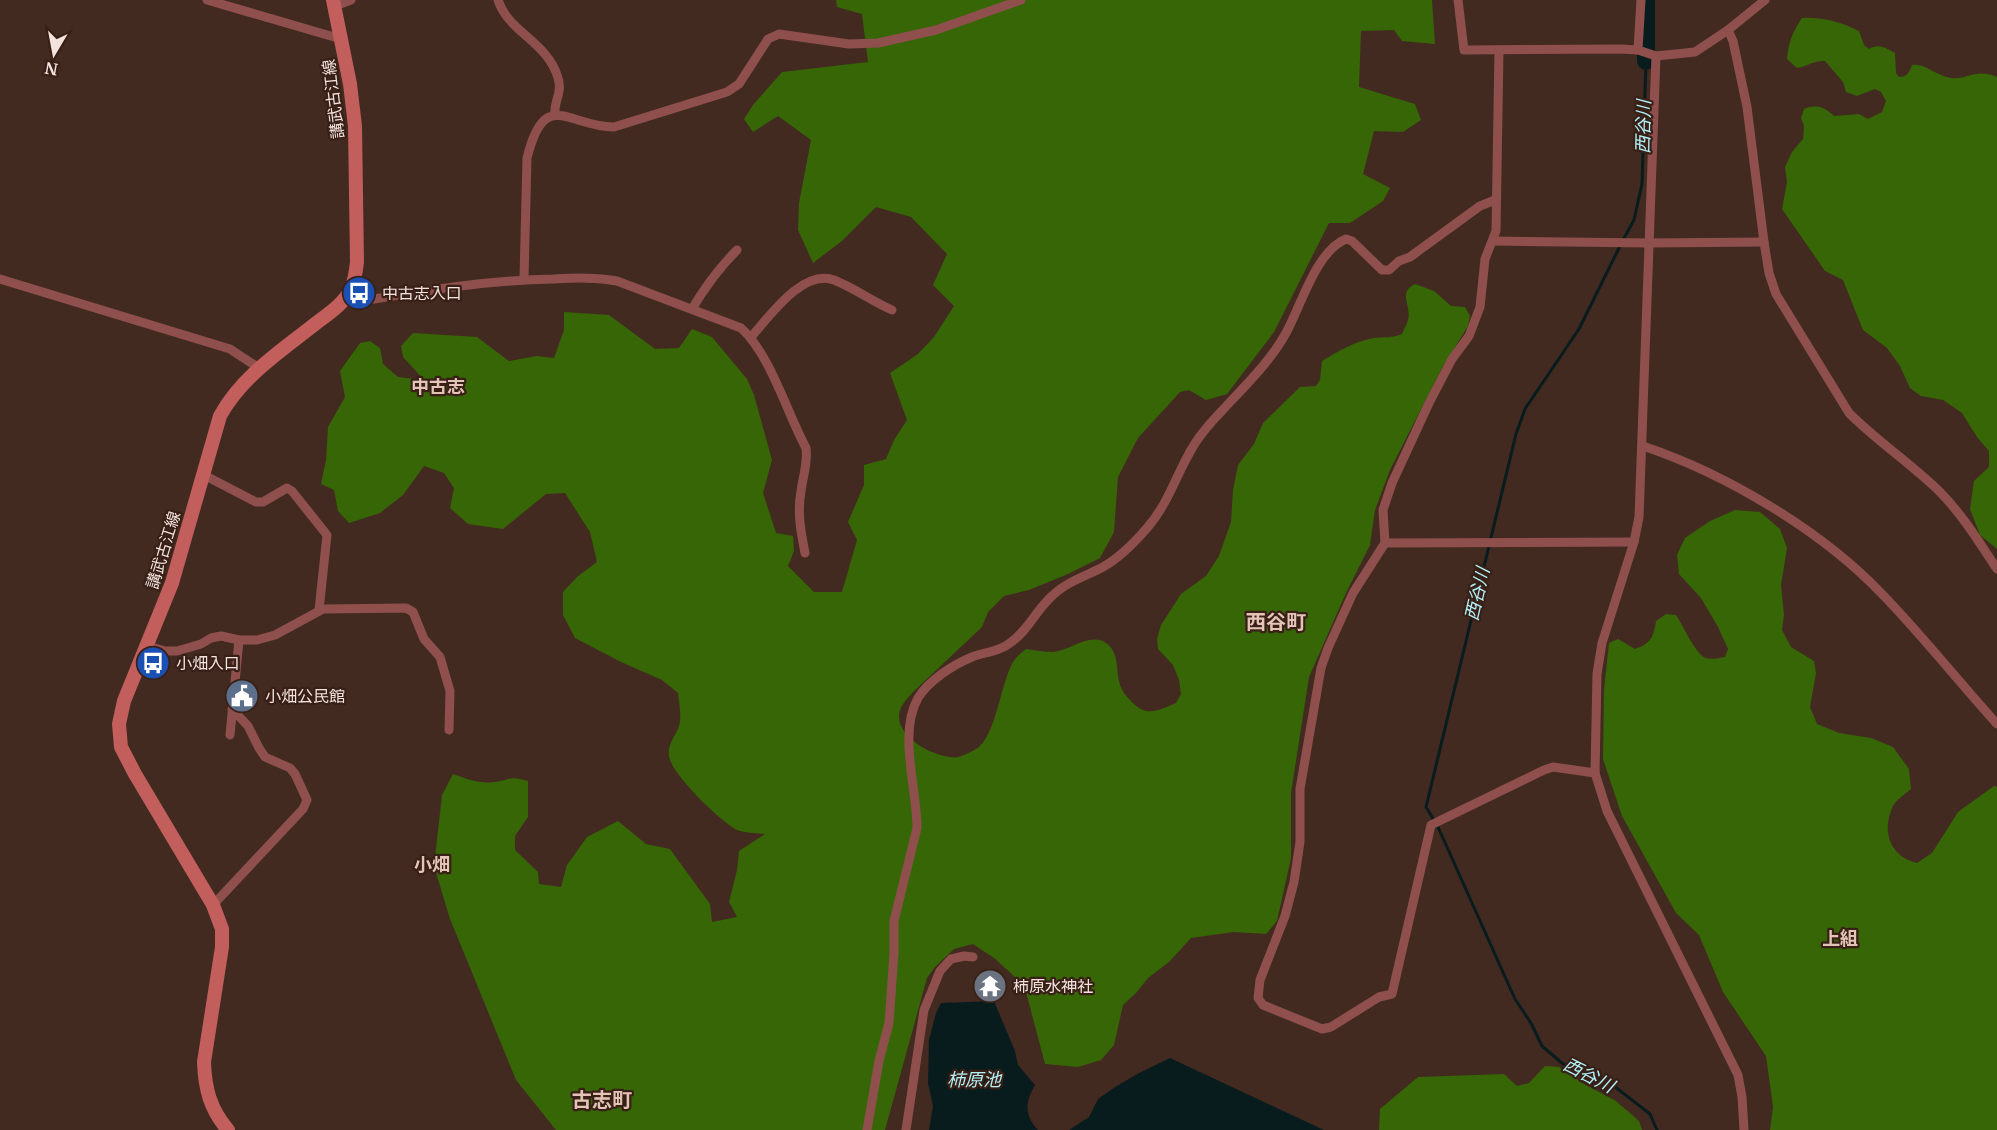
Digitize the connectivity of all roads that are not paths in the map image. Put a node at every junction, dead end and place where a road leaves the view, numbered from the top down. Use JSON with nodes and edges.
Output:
{"nodes":[{"id":1,"x":207,"y":0,"type":"edge"},
{"id":2,"x":351,"y":0,"type":"edge"},
{"id":3,"x":498,"y":0,"type":"edge"},
{"id":4,"x":1021,"y":0,"type":"edge"},
{"id":5,"x":1458,"y":0,"type":"edge"},
{"id":6,"x":1641,"y":0,"type":"edge"},
{"id":7,"x":1765,"y":0,"type":"edge"},
{"id":8,"x":334,"y":3,"type":"edge"},
{"id":9,"x":1728,"y":30,"type":"junction"},
{"id":10,"x":341,"y":39,"type":"junction"},
{"id":11,"x":1499,"y":50,"type":"junction"},
{"id":12,"x":1638,"y":50,"type":"junction"},
{"id":13,"x":1656,"y":56,"type":"junction"},
{"id":14,"x":555,"y":115,"type":"junction"},
{"id":15,"x":1495,"y":200,"type":"junction"},
{"id":16,"x":1493,"y":241,"type":"junction"},
{"id":17,"x":1764,"y":242,"type":"junction"},
{"id":18,"x":1649,"y":243,"type":"junction"},
{"id":19,"x":737,"y":250,"type":"dead end"},
{"id":20,"x":0,"y":279,"type":"edge"},
{"id":21,"x":524,"y":279,"type":"junction"},
{"id":22,"x":347,"y":295,"type":"junction"},
{"id":23,"x":692,"y":309,"type":"junction"},
{"id":24,"x":892,"y":310,"type":"dead end"},
{"id":25,"x":751,"y":338,"type":"junction"},
{"id":26,"x":259,"y":368,"type":"junction"},
{"id":27,"x":1643,"y":446,"type":"junction"},
{"id":28,"x":202,"y":474,"type":"junction"},
{"id":29,"x":1634,"y":542,"type":"junction"},
{"id":30,"x":1385,"y":543,"type":"junction"},
{"id":31,"x":805,"y":553,"type":"dead end"},
{"id":32,"x":1997,"y":569,"type":"edge"},
{"id":33,"x":319,"y":610,"type":"junction"},
{"id":34,"x":239,"y":640,"type":"junction"},
{"id":35,"x":148,"y":645,"type":"junction"},
{"id":36,"x":232,"y":709,"type":"junction"},
{"id":37,"x":1997,"y":724,"type":"edge"},
{"id":38,"x":449,"y":730,"type":"dead end"},
{"id":39,"x":230,"y":735,"type":"dead end"},
{"id":40,"x":1595,"y":773,"type":"junction"},
{"id":41,"x":213,"y":905,"type":"junction"},
{"id":42,"x":973,"y":957,"type":"dead end"},
{"id":43,"x":228,"y":1130,"type":"edge"},
{"id":44,"x":867,"y":1130,"type":"edge"},
{"id":45,"x":906,"y":1130,"type":"edge"},
{"id":46,"x":1744,"y":1130,"type":"edge"}],
"edges":[{"from":1,"to":10,"type":"street"},
{"from":2,"to":8,"type":"street"},
{"from":3,"to":14,"type":"street"},
{"from":4,"to":14,"type":"street"},
{"from":5,"to":11,"type":"street"},
{"from":6,"to":12,"type":"street"},
{"from":7,"to":9,"type":"street"},
{"from":8,"to":10,"type":"main road","name":"講武古江線"},
{"from":9,"to":13,"type":"street"},
{"from":9,"to":17,"type":"street"},
{"from":10,"to":22,"type":"main road","name":"講武古江線"},
{"from":11,"to":12,"type":"street"},
{"from":11,"to":15,"type":"street"},
{"from":12,"to":13,"type":"street"},
{"from":13,"to":18,"type":"street"},
{"from":14,"to":21,"type":"street"},
{"from":15,"to":16,"type":"street"},
{"from":15,"to":44,"type":"street"},
{"from":16,"to":18,"type":"street"},
{"from":16,"to":30,"type":"street"},
{"from":17,"to":18,"type":"street"},
{"from":17,"to":32,"type":"street"},
{"from":18,"to":27,"type":"street"},
{"from":19,"to":23,"type":"street"},
{"from":20,"to":26,"type":"street"},
{"from":21,"to":22,"type":"street"},
{"from":21,"to":23,"type":"street"},
{"from":22,"to":26,"type":"main road","name":"講武古江線"},
{"from":23,"to":25,"type":"street"},
{"from":24,"to":25,"type":"street"},
{"from":25,"to":31,"type":"street"},
{"from":26,"to":28,"type":"main road","name":"講武古江線"},
{"from":27,"to":29,"type":"street"},
{"from":27,"to":37,"type":"street"},
{"from":28,"to":33,"type":"street"},
{"from":28,"to":35,"type":"main road","name":"講武古江線"},
{"from":29,"to":30,"type":"street"},
{"from":29,"to":40,"type":"street"},
{"from":30,"to":40,"type":"street"},
{"from":33,"to":34,"type":"street"},
{"from":33,"to":38,"type":"street"},
{"from":34,"to":35,"type":"street"},
{"from":34,"to":36,"type":"street"},
{"from":35,"to":41,"type":"main road","name":"講武古江線"},
{"from":36,"to":39,"type":"street"},
{"from":36,"to":41,"type":"street"},
{"from":40,"to":46,"type":"street"},
{"from":41,"to":43,"type":"main road","name":"講武古江線"},
{"from":42,"to":45,"type":"street"}]}
